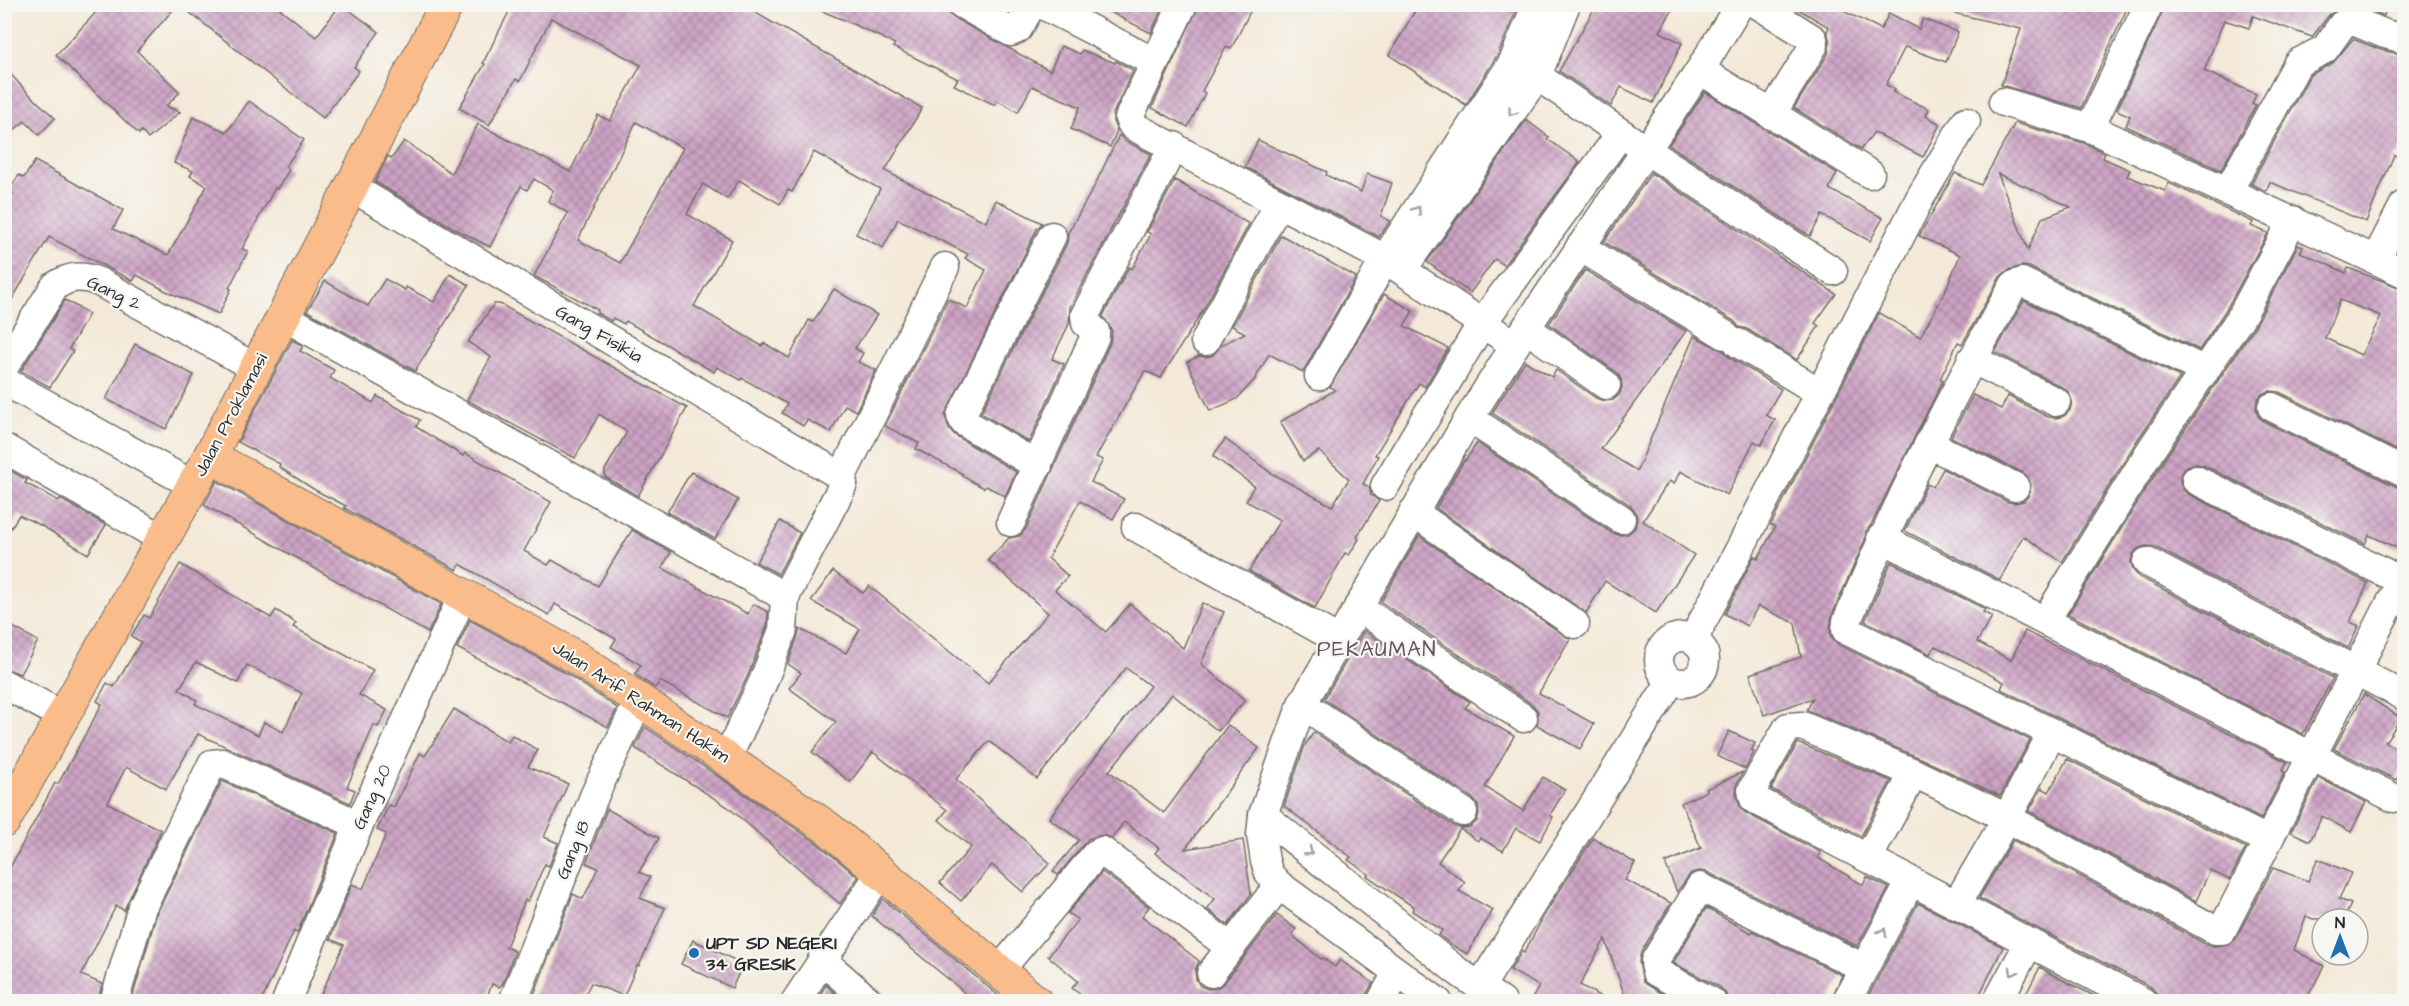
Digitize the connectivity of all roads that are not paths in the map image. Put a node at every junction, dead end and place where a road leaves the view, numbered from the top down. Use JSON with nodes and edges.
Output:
{"nodes":[{"id":1,"x":447,"y":4,"type":"edge"},
{"id":2,"x":962,"y":4,"type":"edge"},
{"id":3,"x":1032,"y":4,"type":"edge"},
{"id":4,"x":1041,"y":4,"type":"edge"},
{"id":5,"x":1182,"y":4,"type":"edge"},
{"id":6,"x":1537,"y":4,"type":"edge"},
{"id":7,"x":1566,"y":4,"type":"edge"},
{"id":8,"x":1740,"y":4,"type":"edge"},
{"id":9,"x":1757,"y":4,"type":"edge"},
{"id":10,"x":2149,"y":4,"type":"edge"},
{"id":11,"x":2358,"y":15,"type":"edge"},
{"id":12,"x":2404,"y":39,"type":"edge"},
{"id":13,"x":1154,"y":62,"type":"junction"},
{"id":14,"x":1525,"y":69,"type":"junction"},
{"id":15,"x":1700,"y":70,"type":"junction"},
{"id":16,"x":2003,"y":102,"type":"dead end"},
{"id":17,"x":1771,"y":115,"type":"junction"},
{"id":18,"x":1966,"y":122,"type":"dead end"},
{"id":19,"x":2090,"y":128,"type":"junction"},
{"id":20,"x":1621,"y":133,"type":"junction"},
{"id":21,"x":1174,"y":146,"type":"junction"},
{"id":22,"x":1646,"y":150,"type":"junction"},
{"id":23,"x":1870,"y":174,"type":"dead end"},
{"id":24,"x":351,"y":187,"type":"junction"},
{"id":25,"x":2228,"y":191,"type":"junction"},
{"id":26,"x":1279,"y":203,"type":"junction"},
{"id":27,"x":2404,"y":205,"type":"edge"},
{"id":28,"x":2293,"y":220,"type":"junction"},
{"id":29,"x":1052,"y":236,"type":"dead end"},
{"id":30,"x":1580,"y":247,"type":"junction"},
{"id":31,"x":2376,"y":259,"type":"junction"},
{"id":32,"x":1394,"y":265,"type":"junction"},
{"id":33,"x":945,"y":267,"type":"dead end"},
{"id":34,"x":1833,"y":271,"type":"dead end"},
{"id":35,"x":2404,"y":273,"type":"edge"},
{"id":36,"x":284,"y":316,"type":"junction"},
{"id":37,"x":1482,"y":323,"type":"junction"},
{"id":38,"x":1520,"y":336,"type":"junction"},
{"id":39,"x":1205,"y":341,"type":"dead end"},
{"id":40,"x":1972,"y":359,"type":"junction"},
{"id":41,"x":4,"y":367,"type":"edge"},
{"id":42,"x":256,"y":368,"type":"junction"},
{"id":43,"x":2205,"y":371,"type":"junction"},
{"id":44,"x":1319,"y":376,"type":"dead end"},
{"id":45,"x":4,"y":381,"type":"edge"},
{"id":46,"x":1606,"y":385,"type":"dead end"},
{"id":47,"x":1819,"y":392,"type":"junction"},
{"id":48,"x":2056,"y":402,"type":"dead end"},
{"id":49,"x":2272,"y":407,"type":"dead end"},
{"id":50,"x":1469,"y":418,"type":"junction"},
{"id":51,"x":1929,"y":444,"type":"junction"},
{"id":52,"x":4,"y":448,"type":"edge"},
{"id":53,"x":210,"y":456,"type":"junction"},
{"id":54,"x":1038,"y":466,"type":"junction"},
{"id":55,"x":2404,"y":472,"type":"edge"},
{"id":56,"x":2196,"y":480,"type":"dead end"},
{"id":57,"x":842,"y":481,"type":"junction"},
{"id":58,"x":193,"y":485,"type":"junction"},
{"id":59,"x":1385,"y":486,"type":"dead end"},
{"id":60,"x":2015,"y":487,"type":"dead end"},
{"id":61,"x":1413,"y":512,"type":"junction"},
{"id":62,"x":1621,"y":519,"type":"dead end"},
{"id":63,"x":1011,"y":522,"type":"dead end"},
{"id":64,"x":1136,"y":527,"type":"dead end"},
{"id":65,"x":1881,"y":538,"type":"junction"},
{"id":66,"x":163,"y":539,"type":"junction"},
{"id":67,"x":2147,"y":562,"type":"dead end"},
{"id":68,"x":2404,"y":580,"type":"edge"},
{"id":69,"x":463,"y":595,"type":"junction"},
{"id":70,"x":785,"y":597,"type":"junction"},
{"id":71,"x":1358,"y":607,"type":"junction"},
{"id":72,"x":2046,"y":621,"type":"junction"},
{"id":73,"x":1575,"y":624,"type":"dead end"},
{"id":74,"x":1339,"y":640,"type":"junction"},
{"id":75,"x":2356,"y":669,"type":"junction"},
{"id":76,"x":4,"y":684,"type":"edge"},
{"id":77,"x":2404,"y":696,"type":"edge"},
{"id":78,"x":639,"y":700,"type":"junction"},
{"id":79,"x":1302,"y":704,"type":"junction"},
{"id":80,"x":63,"y":716,"type":"junction"},
{"id":81,"x":1523,"y":718,"type":"dead end"},
{"id":82,"x":2052,"y":733,"type":"junction"},
{"id":83,"x":2310,"y":757,"type":"junction"},
{"id":84,"x":727,"y":758,"type":"junction"},
{"id":85,"x":1914,"y":773,"type":"junction"},
{"id":86,"x":2394,"y":798,"type":"dead end"},
{"id":87,"x":1463,"y":812,"type":"dead end"},
{"id":88,"x":1263,"y":815,"type":"junction"},
{"id":89,"x":2007,"y":818,"type":"junction"},
{"id":90,"x":4,"y":821,"type":"edge"},
{"id":91,"x":359,"y":825,"type":"junction"},
{"id":92,"x":2267,"y":840,"type":"junction"},
{"id":93,"x":1868,"y":858,"type":"junction"},
{"id":94,"x":881,"y":872,"type":"junction"},
{"id":95,"x":1911,"y":881,"type":"junction"},
{"id":96,"x":1279,"y":885,"type":"junction"},
{"id":97,"x":1956,"y":904,"type":"junction"},
{"id":98,"x":2029,"y":943,"type":"junction"},
{"id":99,"x":1230,"y":947,"type":"junction"},
{"id":100,"x":822,"y":960,"type":"junction"},
{"id":101,"x":1864,"y":968,"type":"junction"},
{"id":102,"x":999,"y":971,"type":"junction"},
{"id":103,"x":1211,"y":973,"type":"dead end"},
{"id":104,"x":1397,"y":973,"type":"junction"},
{"id":105,"x":1480,"y":987,"type":"edge"},
{"id":106,"x":114,"y":1002,"type":"edge"},
{"id":107,"x":286,"y":1002,"type":"edge"},
{"id":108,"x":513,"y":1002,"type":"edge"},
{"id":109,"x":795,"y":1002,"type":"edge"},
{"id":110,"x":870,"y":1002,"type":"edge"},
{"id":111,"x":1036,"y":1002,"type":"edge"},
{"id":112,"x":1381,"y":1002,"type":"edge"},
{"id":113,"x":1438,"y":1002,"type":"edge"},
{"id":114,"x":1712,"y":1002,"type":"edge"},
{"id":115,"x":1846,"y":1002,"type":"edge"},
{"id":116,"x":1996,"y":1002,"type":"edge"},
{"id":117,"x":2144,"y":1002,"type":"edge"}],
"edges":[{"from":1,"to":24,"type":"main road","name":"Jalan Proklamasi"},
{"from":2,"to":3,"type":"street"},
{"from":4,"to":13,"type":"street"},
{"from":5,"to":13,"type":"street"},
{"from":6,"to":14,"type":"street"},
{"from":7,"to":14,"type":"street"},
{"from":8,"to":15,"type":"street"},
{"from":9,"to":17,"type":"street"},
{"from":10,"to":19,"type":"street"},
{"from":11,"to":12,"type":"street"},
{"from":11,"to":25,"type":"street"},
{"from":13,"to":21,"type":"street"},
{"from":14,"to":20,"type":"street"},
{"from":14,"to":32,"type":"street"},
{"from":15,"to":17,"type":"street"},
{"from":15,"to":22,"type":"street"},
{"from":16,"to":19,"type":"street"},
{"from":17,"to":23,"type":"street"},
{"from":18,"to":47,"type":"street"},
{"from":19,"to":25,"type":"street"},
{"from":20,"to":22,"type":"street"},
{"from":20,"to":37,"type":"street"},
{"from":21,"to":26,"type":"street"},
{"from":21,"to":54,"type":"street"},
{"from":22,"to":30,"type":"street"},
{"from":22,"to":34,"type":"street"},
{"from":24,"to":36,"type":"main road","name":"Jalan Proklamasi"},
{"from":24,"to":57,"type":"street","name":"Gang Fisikia"},
{"from":25,"to":28,"type":"street"},
{"from":26,"to":32,"type":"street"},
{"from":26,"to":39,"type":"street"},
{"from":27,"to":31,"type":"street"},
{"from":28,"to":31,"type":"street"},
{"from":28,"to":43,"type":"street"},
{"from":29,"to":54,"type":"street"},
{"from":30,"to":38,"type":"street"},
{"from":30,"to":47,"type":"street"},
{"from":31,"to":35,"type":"street"},
{"from":32,"to":37,"type":"street"},
{"from":32,"to":44,"type":"street"},
{"from":33,"to":57,"type":"street"},
{"from":36,"to":42,"type":"main road","name":"Jalan Proklamasi"},
{"from":36,"to":70,"type":"street"},
{"from":37,"to":38,"type":"street"},
{"from":37,"to":59,"type":"street"},
{"from":38,"to":46,"type":"street"},
{"from":38,"to":50,"type":"street"},
{"from":40,"to":43,"type":"street"},
{"from":40,"to":48,"type":"street"},
{"from":40,"to":51,"type":"street"},
{"from":41,"to":42,"type":"street","name":"Gang 2"},
{"from":42,"to":53,"type":"main road","name":"Jalan Proklamasi"},
{"from":43,"to":72,"type":"street"},
{"from":45,"to":58,"type":"street"},
{"from":47,"to":105,"type":"street"},
{"from":49,"to":55,"type":"street"},
{"from":50,"to":61,"type":"street"},
{"from":50,"to":62,"type":"street"},
{"from":51,"to":60,"type":"street"},
{"from":51,"to":65,"type":"street"},
{"from":52,"to":66,"type":"street"},
{"from":53,"to":58,"type":"main road","name":"Jalan Proklamasi"},
{"from":53,"to":69,"type":"main road","name":"Jalan Arif Rahman Hakim"},
{"from":54,"to":63,"type":"street"},
{"from":56,"to":68,"type":"street"},
{"from":57,"to":70,"type":"street"},
{"from":58,"to":66,"type":"main road","name":"Jalan Proklamasi"},
{"from":61,"to":71,"type":"street"},
{"from":61,"to":73,"type":"street"},
{"from":64,"to":74,"type":"street"},
{"from":65,"to":72,"type":"street"},
{"from":65,"to":82,"type":"street"},
{"from":66,"to":80,"type":"main road","name":"Jalan Proklamasi"},
{"from":67,"to":75,"type":"street"},
{"from":68,"to":75,"type":"street"},
{"from":69,"to":78,"type":"main road","name":"Jalan Arif Rahman Hakim"},
{"from":69,"to":91,"type":"street","name":"Gang 20"},
{"from":70,"to":84,"type":"street"},
{"from":71,"to":74,"type":"street"},
{"from":71,"to":81,"type":"street"},
{"from":72,"to":83,"type":"street"},
{"from":74,"to":79,"type":"street"},
{"from":75,"to":77,"type":"street"},
{"from":75,"to":83,"type":"street"},
{"from":76,"to":80,"type":"street"},
{"from":78,"to":84,"type":"main road","name":"Jalan Arif Rahman Hakim"},
{"from":78,"to":108,"type":"street","name":"Gang 18"},
{"from":79,"to":87,"type":"street"},
{"from":79,"to":88,"type":"street"},
{"from":80,"to":90,"type":"main road","name":"Jalan Proklamasi"},
{"from":82,"to":89,"type":"street"},
{"from":82,"to":92,"type":"street"},
{"from":83,"to":86,"type":"street"},
{"from":83,"to":92,"type":"street"},
{"from":84,"to":94,"type":"main road","name":"Jalan Arif Rahman Hakim"},
{"from":85,"to":89,"type":"street"},
{"from":85,"to":93,"type":"street"},
{"from":85,"to":93,"type":"street"},
{"from":88,"to":96,"type":"street"},
{"from":88,"to":105,"type":"street","one_way":true},
{"from":89,"to":92,"type":"street"},
{"from":89,"to":97,"type":"street"},
{"from":91,"to":106,"type":"street"},
{"from":91,"to":107,"type":"street","name":"Gang 20"},
{"from":93,"to":95,"type":"street"},
{"from":94,"to":100,"type":"street"},
{"from":94,"to":102,"type":"main road","name":"Jalan Arif Rahman Hakim"},
{"from":95,"to":97,"type":"street"},
{"from":101,"to":95,"type":"street","one_way":true},
{"from":96,"to":99,"type":"street"},
{"from":96,"to":104,"type":"street"},
{"from":97,"to":98,"type":"street"},
{"from":98,"to":116,"type":"street","one_way":true},
{"from":98,"to":117,"type":"street"},
{"from":99,"to":102,"type":"street"},
{"from":99,"to":103,"type":"street"},
{"from":100,"to":109,"type":"street"},
{"from":100,"to":110,"type":"street"},
{"from":101,"to":114,"type":"street"},
{"from":101,"to":115,"type":"street"},
{"from":102,"to":111,"type":"main road","name":"Jalan Arif Rahman Hakim"},
{"from":104,"to":112,"type":"street"},
{"from":104,"to":113,"type":"street"},
{"from":105,"to":113,"type":"street"}]}
